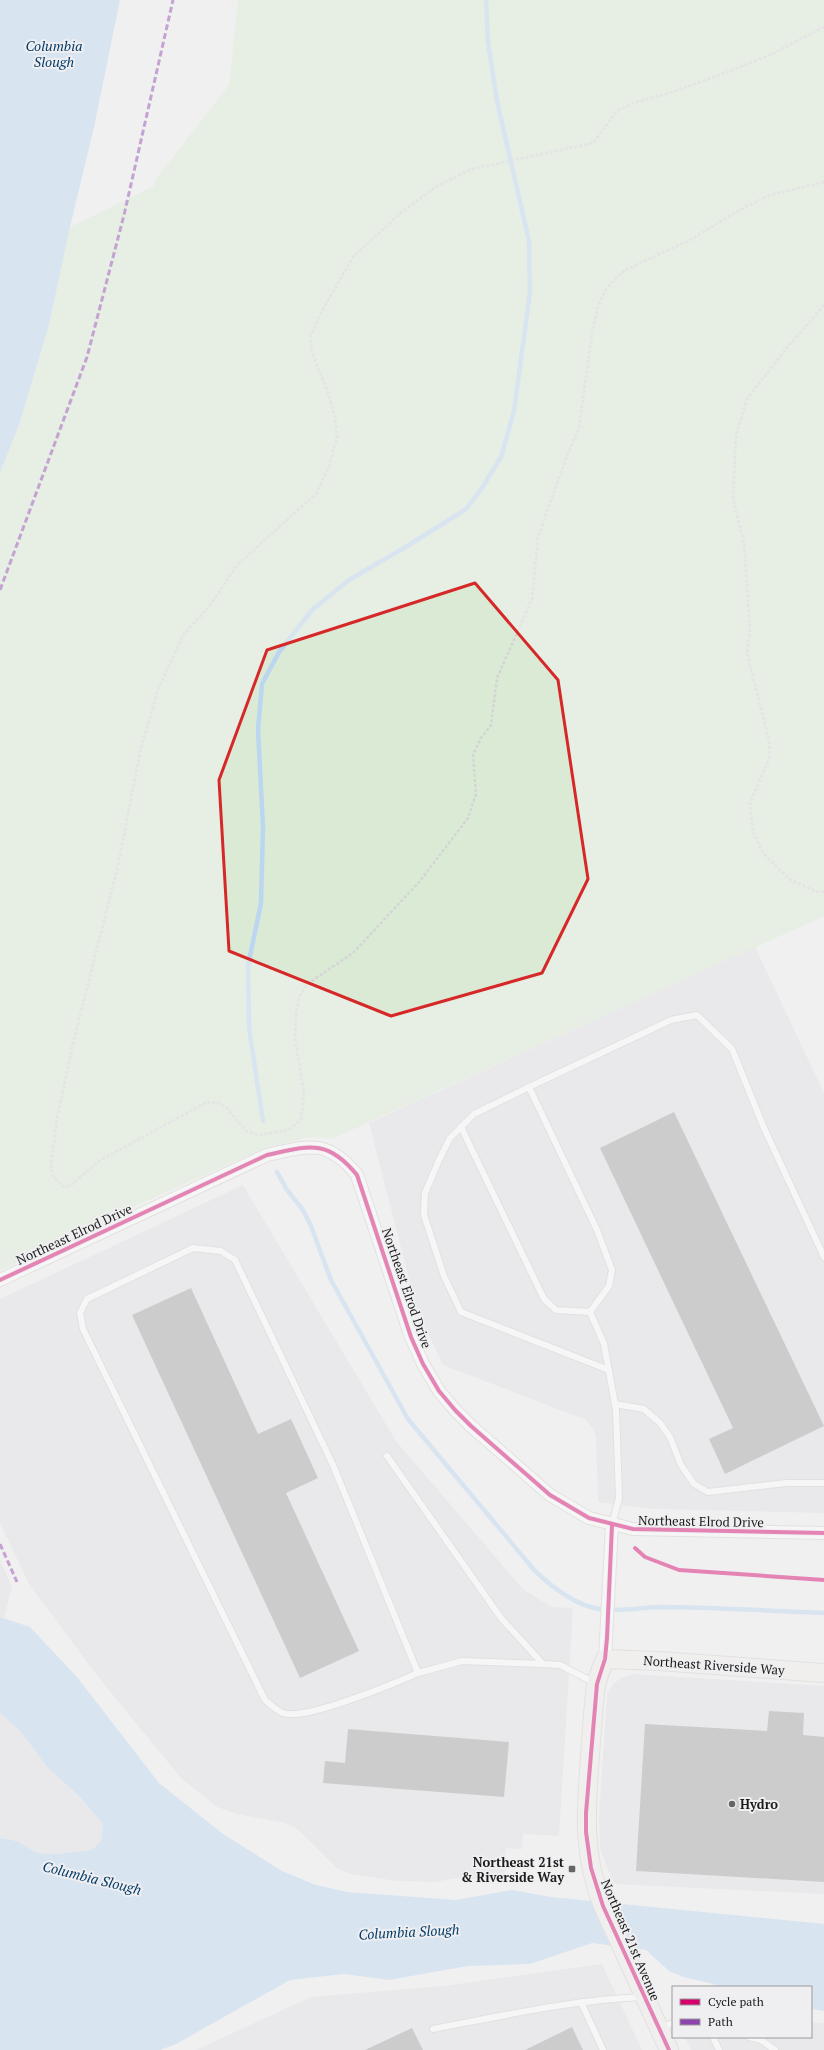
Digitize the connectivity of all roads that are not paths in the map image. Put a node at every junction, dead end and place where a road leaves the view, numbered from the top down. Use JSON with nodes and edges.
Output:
{"nodes":[{"id":1,"x":529,"y":1087,"type":"junction"},
{"id":2,"x":461,"y":1127,"type":"junction"},
{"id":3,"x":824,"y":1258,"type":"edge"},
{"id":4,"x":0,"y":1280,"type":"edge"},
{"id":5,"x":590,"y":1312,"type":"junction"},
{"id":6,"x":609,"y":1370,"type":"junction"},
{"id":7,"x":615,"y":1404,"type":"junction"},
{"id":8,"x":387,"y":1456,"type":"dead end"},
{"id":9,"x":824,"y":1483,"type":"edge"},
{"id":10,"x":612,"y":1525,"type":"junction"},
{"id":11,"x":824,"y":1533,"type":"edge"},
{"id":12,"x":605,"y":1659,"type":"junction"},
{"id":13,"x":543,"y":1664,"type":"junction"},
{"id":14,"x":418,"y":1673,"type":"junction"},
{"id":15,"x":824,"y":1673,"type":"edge"},
{"id":16,"x":596,"y":1684,"type":"junction"},
{"id":17,"x":644,"y":1994,"type":"junction"},
{"id":18,"x":581,"y":2002,"type":"junction"},
{"id":19,"x":666,"y":2026,"type":"edge"},
{"id":20,"x":432,"y":2029,"type":"dead end"},
{"id":21,"x":714,"y":2038,"type":"edge"},
{"id":22,"x":753,"y":2038,"type":"edge"},
{"id":23,"x":603,"y":2050,"type":"edge"},
{"id":24,"x":669,"y":2050,"type":"edge"},
{"id":25,"x":719,"y":2050,"type":"edge"},
{"id":26,"x":775,"y":2050,"type":"edge"}],
"edges":[{"from":1,"to":2,"type":"lane"},
{"from":1,"to":3,"type":"lane"},
{"from":1,"to":5,"type":"lane"},
{"from":2,"to":5,"type":"lane"},
{"from":2,"to":6,"type":"lane"},
{"from":4,"to":10,"type":"street","name":"Northeast Elrod Drive"},
{"from":5,"to":6,"type":"lane"},
{"from":6,"to":7,"type":"lane"},
{"from":7,"to":9,"type":"lane"},
{"from":7,"to":10,"type":"lane"},
{"from":8,"to":13,"type":"lane"},
{"from":10,"to":11,"type":"street","name":"Northeast Elrod Drive"},
{"from":10,"to":12,"type":"street","name":"Northeast 21st Avenue"},
{"from":12,"to":15,"type":"street","name":"Northeast Riverside Way"},
{"from":12,"to":16,"type":"street","name":"Northeast 21st Avenue"},
{"from":13,"to":14,"type":"lane"},
{"from":13,"to":16,"type":"lane"},
{"from":14,"to":14,"type":"lane"},
{"from":16,"to":17,"type":"street","name":"Northeast 21st Avenue"},
{"from":17,"to":18,"type":"lane"},
{"from":17,"to":19,"type":"street","name":"Northeast 21st Avenue"},
{"from":18,"to":20,"type":"lane"},
{"from":18,"to":23,"type":"lane"},
{"from":19,"to":24,"type":"street","name":"Northeast 21st Avenue"},
{"from":21,"to":25,"type":"lane"},
{"from":22,"to":26,"type":"lane"}]}
